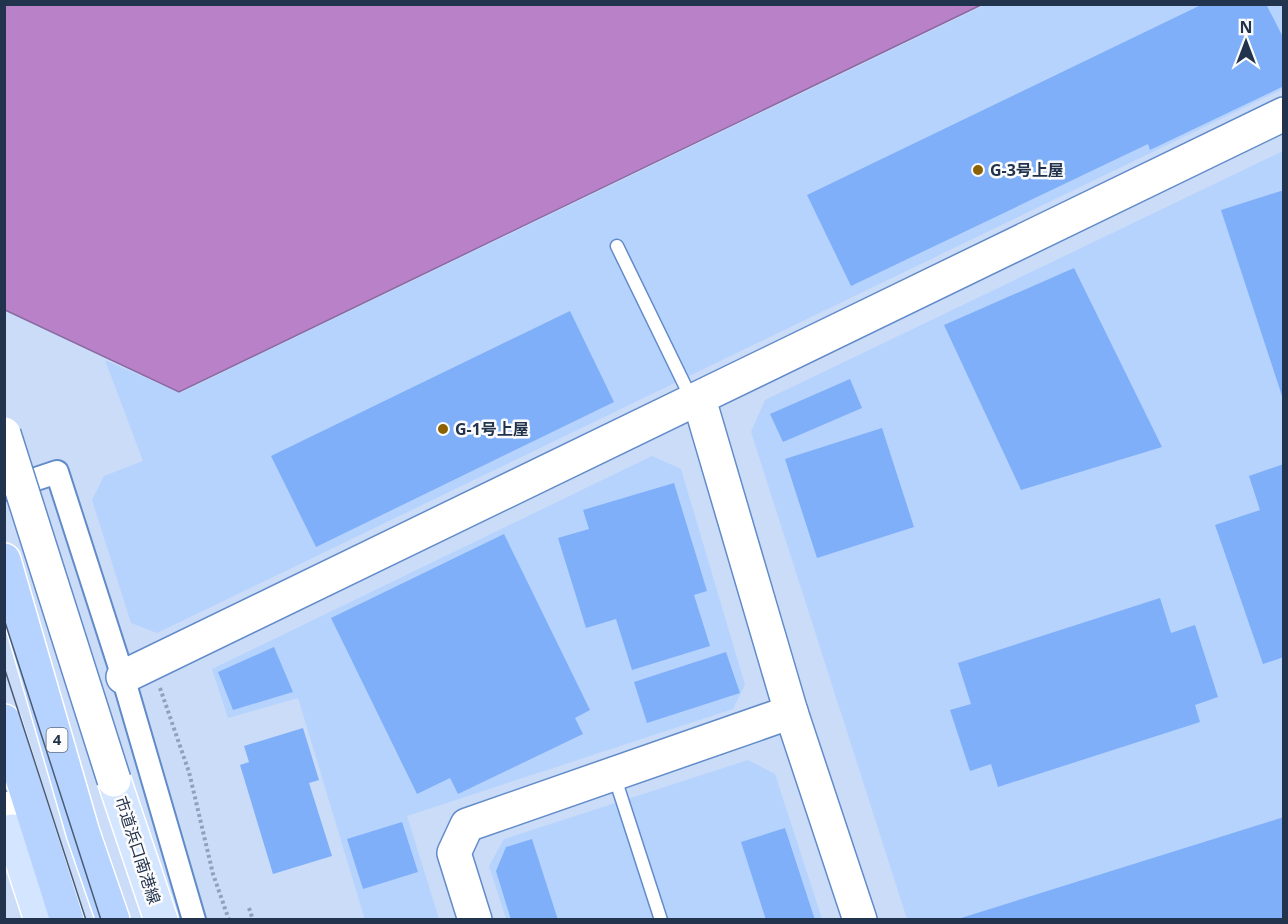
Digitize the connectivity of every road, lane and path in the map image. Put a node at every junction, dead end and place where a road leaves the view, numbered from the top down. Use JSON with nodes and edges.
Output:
{"nodes":[{"id":1,"x":1284,"y":114,"type":"edge"},
{"id":2,"x":617,"y":246,"type":"dead end"},
{"id":3,"x":696,"y":400,"type":"junction"},
{"id":4,"x":4,"y":434,"type":"edge"},
{"id":5,"x":4,"y":489,"type":"edge"},
{"id":6,"x":4,"y":560,"type":"edge"},
{"id":7,"x":123,"y":676,"type":"junction"},
{"id":8,"x":160,"y":688,"type":"dead end"},
{"id":9,"x":791,"y":712,"type":"junction"},
{"id":10,"x":4,"y":721,"type":"edge"},
{"id":11,"x":613,"y":774,"type":"junction"},
{"id":12,"x":114,"y":780,"type":"joint"},
{"id":13,"x":8,"y":820,"type":"edge"},
{"id":14,"x":84,"y":833,"type":"junction"},
{"id":15,"x":249,"y":908,"type":"dead end"},
{"id":16,"x":41,"y":920,"type":"edge"},
{"id":17,"x":67,"y":920,"type":"edge"},
{"id":18,"x":112,"y":920,"type":"edge"},
{"id":19,"x":135,"y":920,"type":"edge"},
{"id":20,"x":161,"y":920,"type":"edge"},
{"id":21,"x":194,"y":920,"type":"edge"},
{"id":22,"x":229,"y":920,"type":"edge"},
{"id":23,"x":253,"y":920,"type":"edge"},
{"id":24,"x":475,"y":920,"type":"edge"},
{"id":25,"x":661,"y":920,"type":"edge"},
{"id":26,"x":860,"y":920,"type":"edge"}],
"edges":[{"from":1,"to":3,"type":"street"},
{"from":2,"to":3,"type":"lane"},
{"from":3,"to":7,"type":"street"},
{"from":3,"to":9,"type":"street"},
{"from":4,"to":12,"type":"street","bridge":true},
{"from":5,"to":7,"type":"street"},
{"from":6,"to":14,"type":"highway","number":"4"},
{"from":7,"to":21,"type":"street"},
{"from":8,"to":22,"type":"path"},
{"from":9,"to":11,"type":"street"},
{"from":9,"to":26,"type":"street"},
{"from":10,"to":17,"type":"highway"},
{"from":11,"to":24,"type":"street"},
{"from":11,"to":25,"type":"lane"},
{"from":12,"to":20,"type":"main road","name":"市道浜口南港線"},
{"from":13,"to":16,"type":"main road"},
{"from":14,"to":18,"type":"highway","number":"4"},
{"from":14,"to":19,"type":"highway"},
{"from":15,"to":23,"type":"path"}]}
